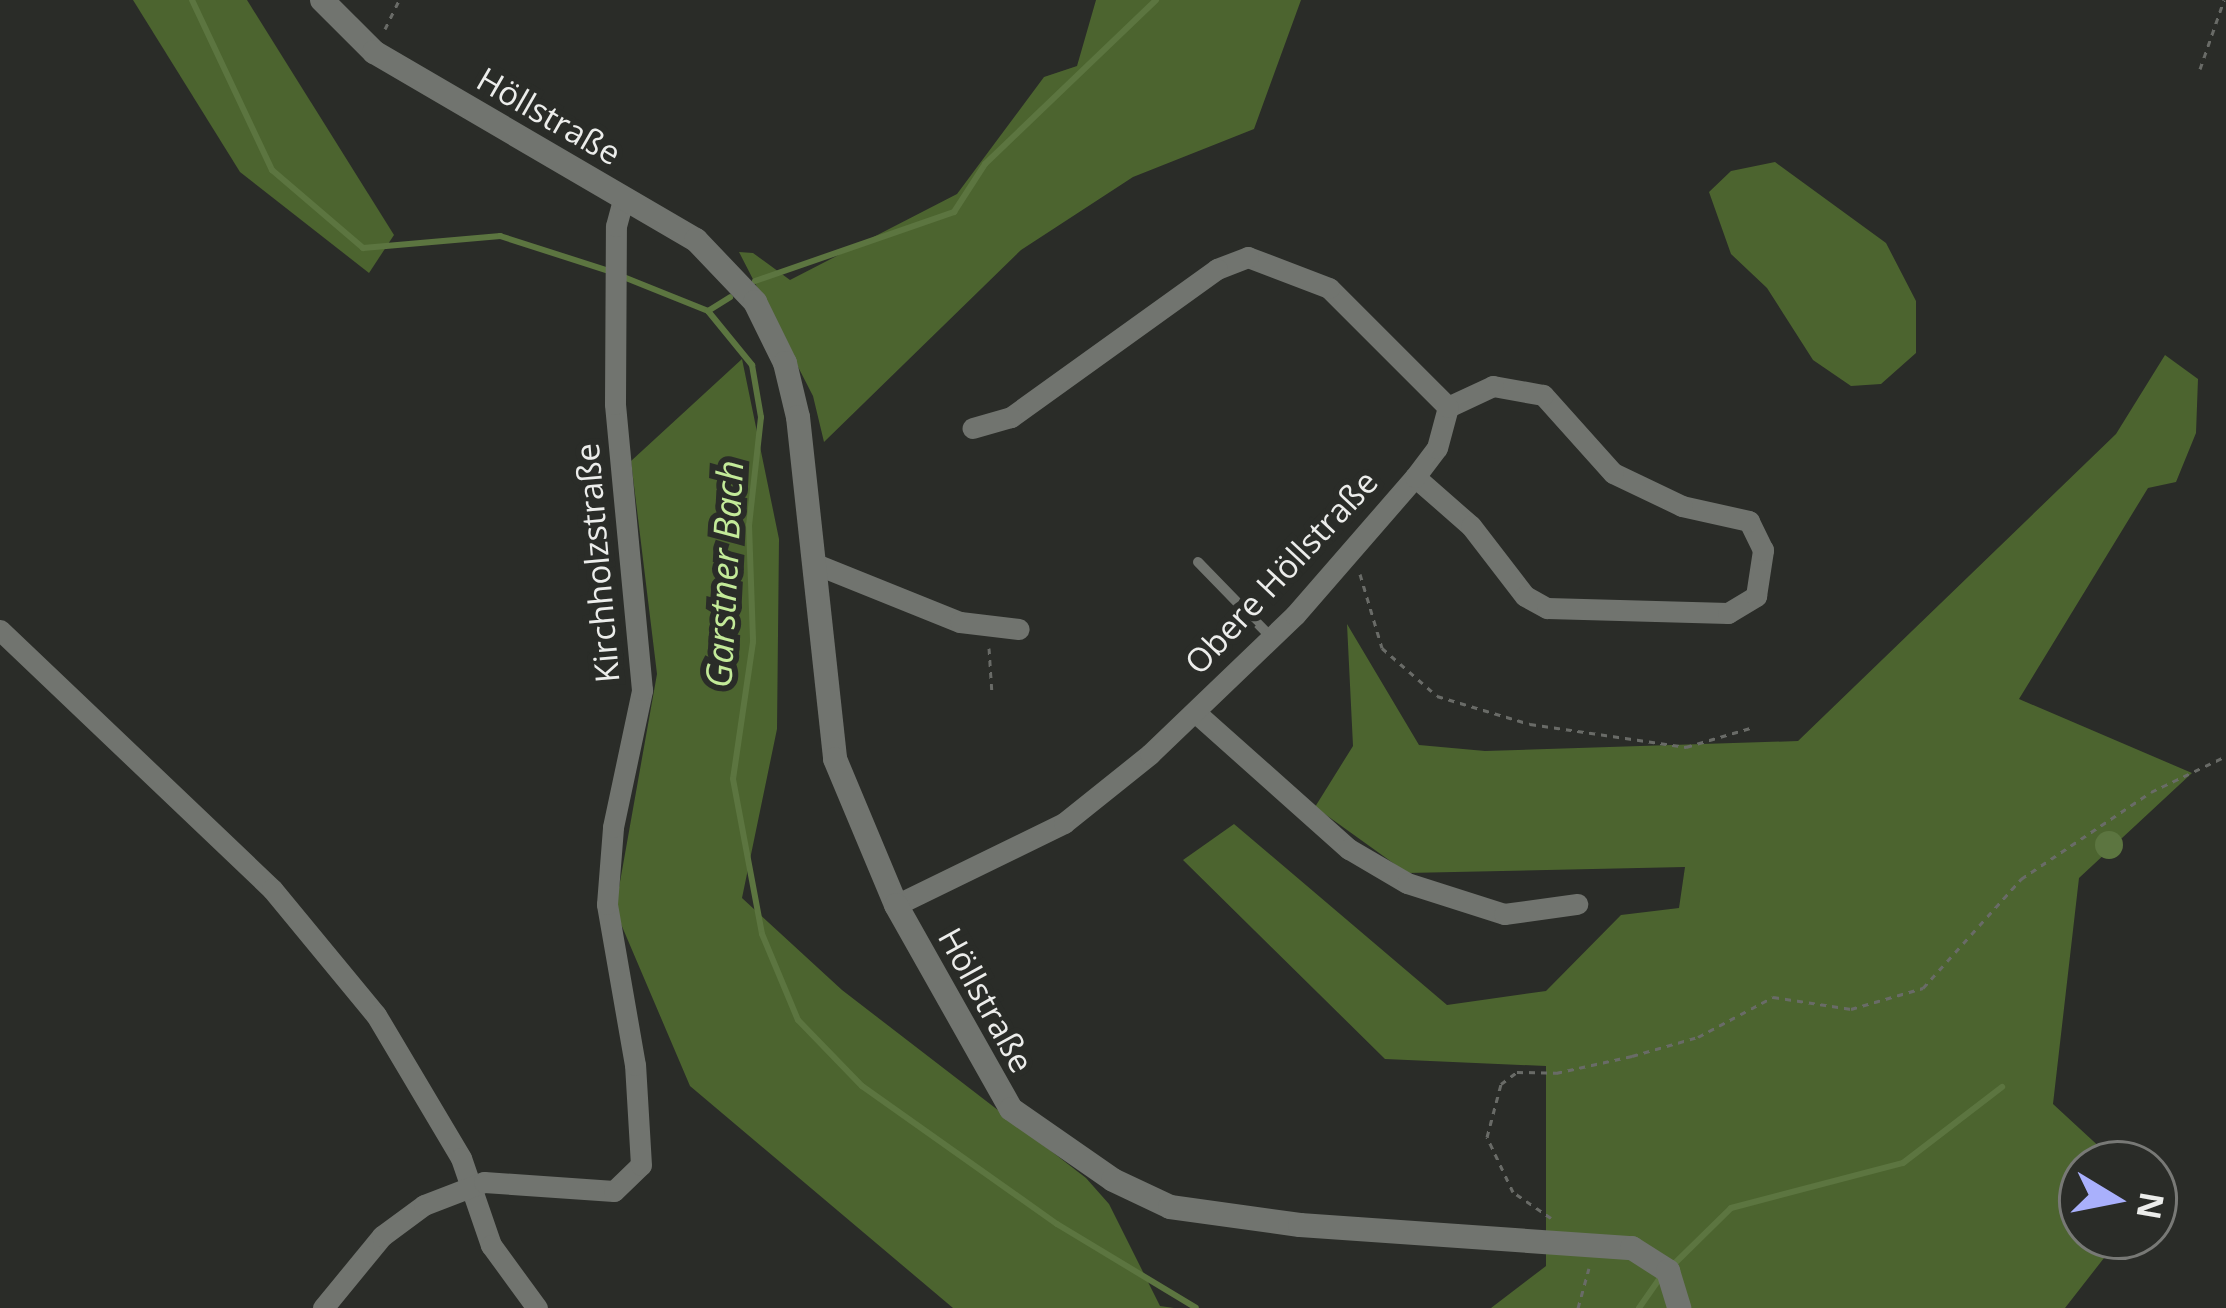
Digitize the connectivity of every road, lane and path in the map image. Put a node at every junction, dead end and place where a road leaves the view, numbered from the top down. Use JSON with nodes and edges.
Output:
{"nodes":[{"id":1,"x":322,"y":0,"type":"edge"},
{"id":2,"x":399,"y":0,"type":"edge"},
{"id":3,"x":2224,"y":0,"type":"edge"},
{"id":4,"x":374,"y":52,"type":"junction"},
{"id":5,"x":2200,"y":70,"type":"dead end"},
{"id":6,"x":624,"y":197,"type":"junction"},
{"id":7,"x":1448,"y":407,"type":"junction"},
{"id":8,"x":973,"y":428,"type":"dead end"},
{"id":9,"x":1415,"y":477,"type":"junction"},
{"id":10,"x":1346,"y":554,"type":"junction"},
{"id":11,"x":1198,"y":562,"type":"dead end"},
{"id":12,"x":813,"y":563,"type":"junction"},
{"id":13,"x":988,"y":628,"type":"junction"},
{"id":14,"x":1019,"y":629,"type":"dead end"},
{"id":15,"x":0,"y":630,"type":"edge"},
{"id":16,"x":1272,"y":638,"type":"junction"},
{"id":17,"x":992,"y":695,"type":"dead end"},
{"id":18,"x":1195,"y":712,"type":"junction"},
{"id":19,"x":1750,"y":728,"type":"dead end"},
{"id":20,"x":2226,"y":756,"type":"edge"},
{"id":21,"x":1577,"y":904,"type":"dead end"},
{"id":22,"x":896,"y":905,"type":"junction"},
{"id":23,"x":471,"y":1185,"type":"junction"},
{"id":24,"x":1582,"y":1243,"type":"junction"},
{"id":25,"x":323,"y":1308,"type":"edge"},
{"id":26,"x":537,"y":1308,"type":"edge"},
{"id":27,"x":1578,"y":1308,"type":"edge"},
{"id":28,"x":1679,"y":1308,"type":"edge"}],
"edges":[{"from":1,"to":4,"type":"street","name":"Höllstraße"},
{"from":2,"to":4,"type":"path"},
{"from":3,"to":5,"type":"path"},
{"from":4,"to":6,"type":"street","name":"Höllstraße"},
{"from":6,"to":12,"type":"street","name":"Höllstraße"},
{"from":6,"to":23,"type":"street","name":"Kirchholzstraße"},
{"from":7,"to":8,"type":"street"},
{"from":7,"to":9,"type":"street","name":"Obere Höllstraße"},
{"from":7,"to":9,"type":"street","name":"Obere Höllstraße"},
{"from":9,"to":10,"type":"street","name":"Obere Höllstraße"},
{"from":10,"to":16,"type":"street","name":"Obere Höllstraße"},
{"from":10,"to":19,"type":"path"},
{"from":11,"to":16,"type":"lane"},
{"from":12,"to":13,"type":"street"},
{"from":12,"to":22,"type":"street","name":"Höllstraße"},
{"from":13,"to":14,"type":"street"},
{"from":13,"to":17,"type":"path"},
{"from":15,"to":23,"type":"street"},
{"from":16,"to":18,"type":"street","name":"Obere Höllstraße"},
{"from":18,"to":21,"type":"street","name":"Obere Höllstraße"},
{"from":18,"to":22,"type":"street","name":"Obere Höllstraße"},
{"from":20,"to":24,"type":"path"},
{"from":22,"to":24,"type":"street","name":"Höllstraße"},
{"from":23,"to":25,"type":"street"},
{"from":23,"to":26,"type":"street"},
{"from":24,"to":27,"type":"path"},
{"from":24,"to":28,"type":"street","name":"Höllstraße"}]}
